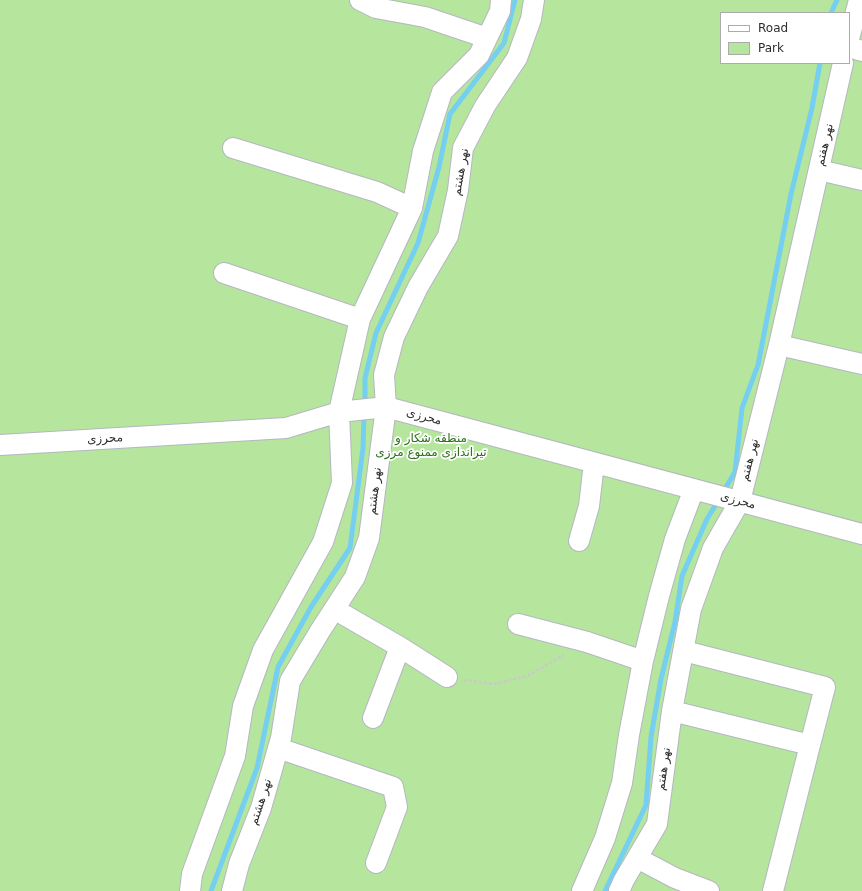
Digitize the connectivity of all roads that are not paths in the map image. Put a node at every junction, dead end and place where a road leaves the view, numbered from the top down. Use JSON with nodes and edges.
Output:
{"nodes":[{"id":1,"x":360,"y":0,"type":"edge"},
{"id":2,"x":501,"y":0,"type":"edge"},
{"id":3,"x":534,"y":0,"type":"edge"},
{"id":4,"x":859,"y":0,"type":"edge"},
{"id":5,"x":850,"y":34,"type":"edge"},
{"id":6,"x":487,"y":38,"type":"junction"},
{"id":7,"x":850,"y":47,"type":"edge"},
{"id":8,"x":862,"y":51,"type":"edge"},
{"id":9,"x":843,"y":64,"type":"edge"},
{"id":10,"x":233,"y":148,"type":"dead end"},
{"id":11,"x":819,"y":170,"type":"junction"},
{"id":12,"x":862,"y":180,"type":"edge"},
{"id":13,"x":412,"y":208,"type":"junction"},
{"id":14,"x":224,"y":273,"type":"dead end"},
{"id":15,"x":360,"y":320,"type":"junction"},
{"id":16,"x":779,"y":345,"type":"junction"},
{"id":17,"x":862,"y":364,"type":"edge"},
{"id":18,"x":380,"y":408,"type":"junction"},
{"id":19,"x":345,"y":411,"type":"junction"},
{"id":20,"x":0,"y":445,"type":"edge"},
{"id":21,"x":594,"y":463,"type":"junction"},
{"id":22,"x":703,"y":491,"type":"junction"},
{"id":23,"x":736,"y":500,"type":"junction"},
{"id":24,"x":862,"y":534,"type":"edge"},
{"id":25,"x":579,"y":541,"type":"dead end"},
{"id":26,"x":334,"y":609,"type":"junction"},
{"id":27,"x":518,"y":624,"type":"dead end"},
{"id":28,"x":400,"y":647,"type":"junction"},
{"id":29,"x":684,"y":651,"type":"junction"},
{"id":30,"x":643,"y":661,"type":"junction"},
{"id":31,"x":447,"y":677,"type":"road end"},
{"id":32,"x":672,"y":711,"type":"junction"},
{"id":33,"x":373,"y":718,"type":"dead end"},
{"id":34,"x":810,"y":745,"type":"junction"},
{"id":35,"x":278,"y":748,"type":"junction"},
{"id":36,"x":637,"y":858,"type":"junction"},
{"id":37,"x":376,"y":863,"type":"dead end"},
{"id":38,"x":190,"y":891,"type":"edge"},
{"id":39,"x":232,"y":891,"type":"edge"},
{"id":40,"x":582,"y":891,"type":"edge"},
{"id":41,"x":619,"y":891,"type":"edge"},
{"id":42,"x":708,"y":891,"type":"edge"},
{"id":43,"x":773,"y":891,"type":"edge"}],
"edges":[{"from":1,"to":6,"type":"street"},
{"from":2,"to":6,"type":"street"},
{"from":3,"to":18,"type":"street","name":"نهر هشتم"},
{"from":4,"to":5,"type":"street"},
{"from":6,"to":13,"type":"street"},
{"from":7,"to":8,"type":"street"},
{"from":9,"to":11,"type":"street","name":"نهر هفتم"},
{"from":10,"to":13,"type":"street"},
{"from":11,"to":12,"type":"street"},
{"from":11,"to":16,"type":"street","name":"نهر هفتم"},
{"from":13,"to":15,"type":"street"},
{"from":14,"to":15,"type":"street"},
{"from":15,"to":19,"type":"street"},
{"from":16,"to":17,"type":"street"},
{"from":16,"to":23,"type":"street","name":"نهر هفتم"},
{"from":18,"to":19,"type":"street","name":"محرزی"},
{"from":18,"to":21,"type":"street","name":"محرزی"},
{"from":18,"to":26,"type":"street","name":"نهر هشتم"},
{"from":19,"to":20,"type":"street","name":"محرزی"},
{"from":19,"to":38,"type":"street"},
{"from":21,"to":22,"type":"street","name":"محرزی"},
{"from":21,"to":25,"type":"street"},
{"from":22,"to":23,"type":"street","name":"محرزی"},
{"from":22,"to":30,"type":"street"},
{"from":23,"to":24,"type":"street","name":"محرزی"},
{"from":23,"to":29,"type":"street","name":"نهر هفتم"},
{"from":26,"to":28,"type":"street"},
{"from":26,"to":35,"type":"street","name":"نهر هشتم"},
{"from":27,"to":30,"type":"street"},
{"from":28,"to":31,"type":"street"},
{"from":28,"to":33,"type":"street"},
{"from":29,"to":32,"type":"street","name":"نهر هفتم"},
{"from":29,"to":34,"type":"street"},
{"from":30,"to":40,"type":"street"},
{"from":32,"to":34,"type":"street"},
{"from":32,"to":36,"type":"street","name":"نهر هفتم"},
{"from":34,"to":43,"type":"street"},
{"from":35,"to":37,"type":"street"},
{"from":35,"to":39,"type":"street","name":"نهر هشتم"},
{"from":36,"to":41,"type":"street","name":"نهر هفتم"},
{"from":36,"to":42,"type":"street"}]}
